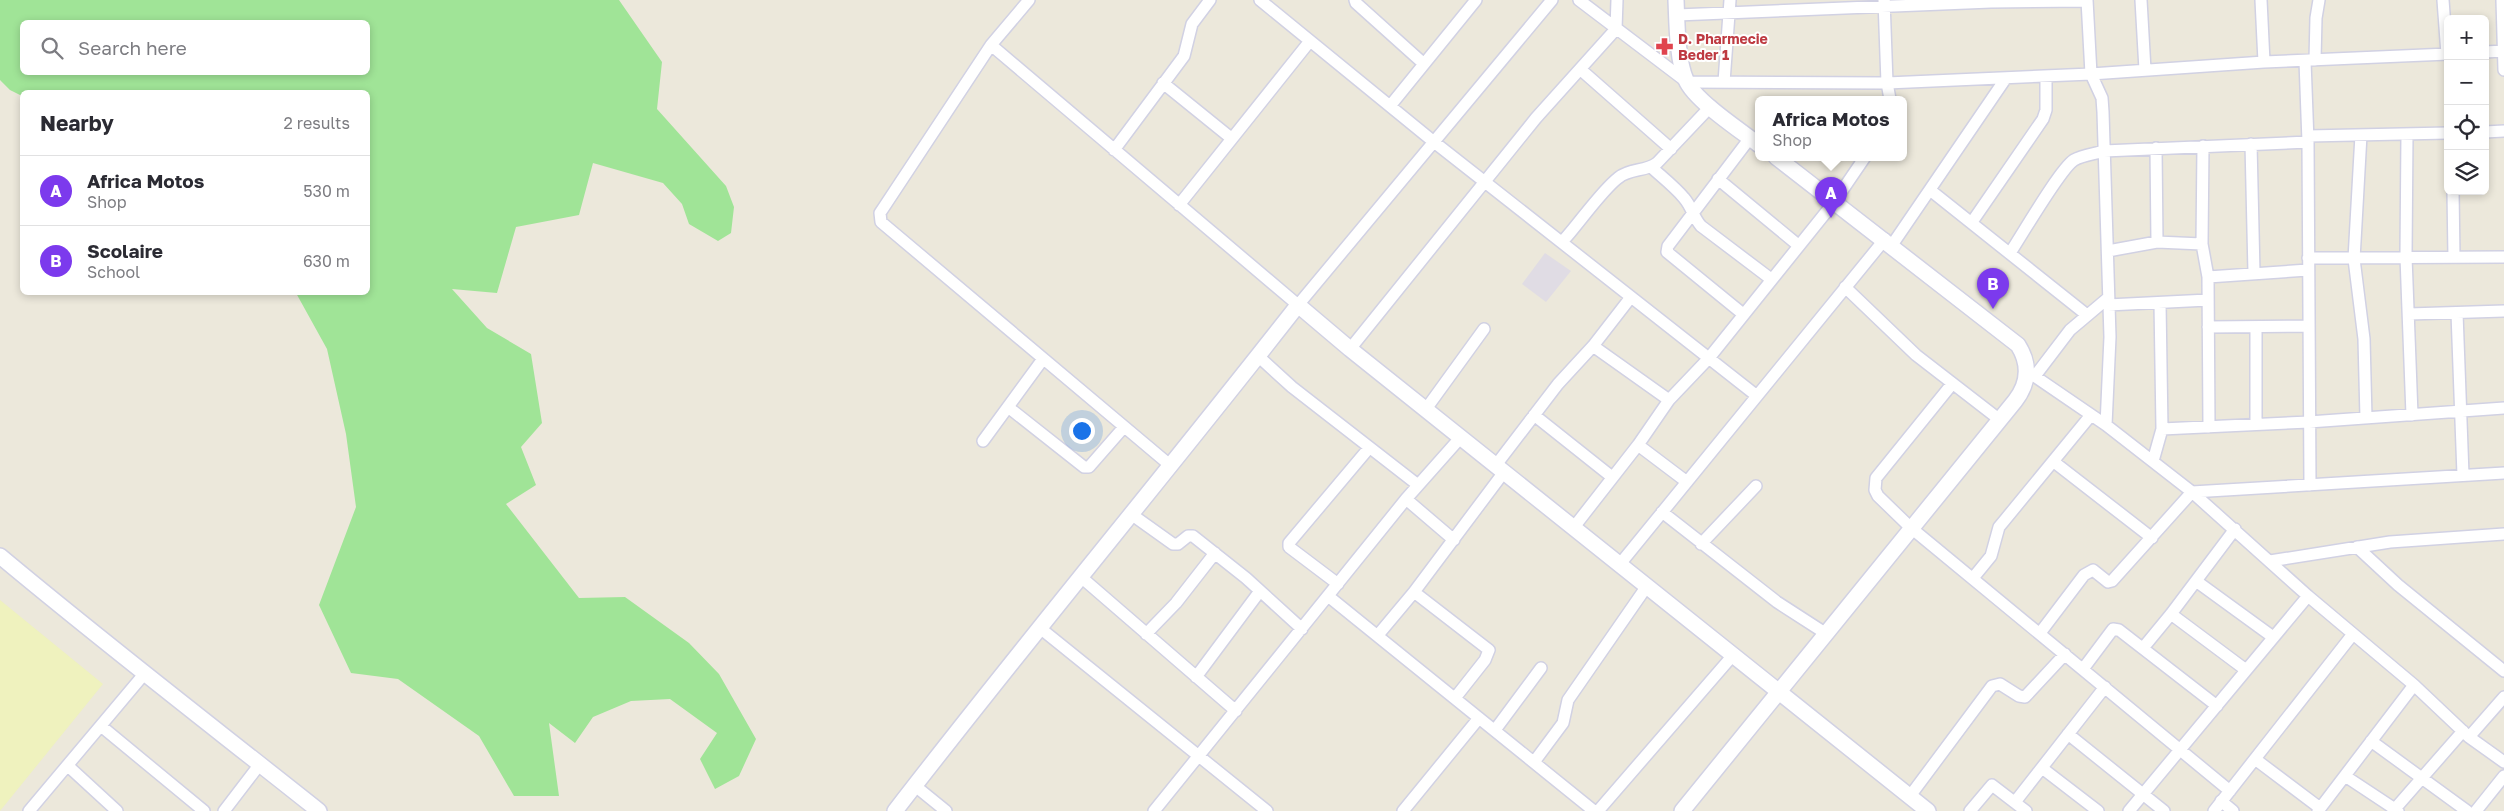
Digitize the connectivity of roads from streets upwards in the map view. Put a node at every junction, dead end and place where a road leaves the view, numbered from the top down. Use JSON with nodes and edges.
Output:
{"nodes":[{"id":1,"x":1029,"y":0,"type":"edge"},
{"id":2,"x":1210,"y":0,"type":"edge"},
{"id":3,"x":1260,"y":0,"type":"edge"},
{"id":4,"x":1354,"y":0,"type":"edge"},
{"id":5,"x":1476,"y":0,"type":"edge"},
{"id":6,"x":1552,"y":0,"type":"edge"},
{"id":7,"x":1579,"y":0,"type":"edge"},
{"id":8,"x":1617,"y":0,"type":"edge"},
{"id":9,"x":2087,"y":0,"type":"edge"},
{"id":10,"x":2141,"y":0,"type":"edge"},
{"id":11,"x":2261,"y":0,"type":"edge"},
{"id":12,"x":2319,"y":0,"type":"edge"},
{"id":13,"x":2443,"y":0,"type":"edge"},
{"id":14,"x":2502,"y":0,"type":"edge"},
{"id":15,"x":2025,"y":1,"type":"edge"},
{"id":16,"x":1963,"y":2,"type":"edge"},
{"id":17,"x":1884,"y":3,"type":"edge"},
{"id":18,"x":1825,"y":4,"type":"edge"},
{"id":19,"x":1591,"y":5,"type":"edge"},
{"id":20,"x":1730,"y":6,"type":"edge"},
{"id":21,"x":1677,"y":8,"type":"edge"},
{"id":22,"x":2444,"y":15,"type":"edge"},
{"id":23,"x":1616,"y":30,"type":"junction"},
{"id":24,"x":1310,"y":41,"type":"junction"},
{"id":25,"x":991,"y":45,"type":"junction"},
{"id":26,"x":2504,"y":51,"type":"edge"},
{"id":27,"x":2489,"y":52,"type":"edge"},
{"id":28,"x":2444,"y":54,"type":"edge"},
{"id":29,"x":2310,"y":61,"type":"junction"},
{"id":30,"x":2264,"y":62,"type":"junction"},
{"id":31,"x":1424,"y":64,"type":"junction"},
{"id":32,"x":1580,"y":69,"type":"junction"},
{"id":33,"x":2145,"y":70,"type":"junction"},
{"id":34,"x":2504,"y":70,"type":"edge"},
{"id":35,"x":2091,"y":74,"type":"junction"},
{"id":36,"x":2046,"y":76,"type":"junction"},
{"id":37,"x":2006,"y":78,"type":"junction"},
{"id":38,"x":1687,"y":82,"type":"junction"},
{"id":39,"x":1724,"y":82,"type":"junction"},
{"id":40,"x":1164,"y":83,"type":"junction"},
{"id":41,"x":1887,"y":83,"type":"junction"},
{"id":42,"x":1889,"y":96,"type":"edge"},
{"id":43,"x":1390,"y":106,"type":"junction"},
{"id":44,"x":1711,"y":106,"type":"junction"},
{"id":45,"x":2504,"y":131,"type":"edge"},
{"id":46,"x":2489,"y":132,"type":"edge"},
{"id":47,"x":2444,"y":133,"type":"edge"},
{"id":48,"x":2407,"y":134,"type":"junction"},
{"id":49,"x":2361,"y":135,"type":"junction"},
{"id":50,"x":1231,"y":138,"type":"junction"},
{"id":51,"x":2308,"y":139,"type":"junction"},
{"id":52,"x":1754,"y":141,"type":"edge"},
{"id":53,"x":1434,"y":142,"type":"junction"},
{"id":54,"x":2251,"y":144,"type":"junction"},
{"id":55,"x":2203,"y":146,"type":"junction"},
{"id":56,"x":2156,"y":148,"type":"junction"},
{"id":57,"x":1671,"y":149,"type":"junction"},
{"id":58,"x":1114,"y":150,"type":"junction"},
{"id":59,"x":2104,"y":151,"type":"junction"},
{"id":60,"x":1781,"y":161,"type":"edge"},
{"id":61,"x":1861,"y":161,"type":"edge"},
{"id":62,"x":1652,"y":167,"type":"junction"},
{"id":63,"x":1718,"y":179,"type":"junction"},
{"id":64,"x":1484,"y":181,"type":"junction"},
{"id":65,"x":1930,"y":190,"type":"junction"},
{"id":66,"x":2453,"y":195,"type":"edge"},
{"id":67,"x":1835,"y":201,"type":"junction"},
{"id":68,"x":1179,"y":205,"type":"junction"},
{"id":69,"x":1691,"y":213,"type":"junction"},
{"id":70,"x":1972,"y":222,"type":"junction"},
{"id":71,"x":1562,"y":242,"type":"junction"},
{"id":72,"x":1888,"y":242,"type":"junction"},
{"id":73,"x":2157,"y":242,"type":"junction"},
{"id":74,"x":2202,"y":244,"type":"junction"},
{"id":75,"x":1798,"y":246,"type":"junction"},
{"id":76,"x":2108,"y":251,"type":"junction"},
{"id":77,"x":2010,"y":253,"type":"junction"},
{"id":78,"x":2504,"y":256,"type":"edge"},
{"id":79,"x":2454,"y":257,"type":"junction"},
{"id":80,"x":2406,"y":258,"type":"junction"},
{"id":81,"x":2354,"y":259,"type":"junction"},
{"id":82,"x":2308,"y":264,"type":"junction"},
{"id":83,"x":2254,"y":273,"type":"junction"},
{"id":84,"x":2208,"y":277,"type":"junction"},
{"id":85,"x":1771,"y":279,"type":"junction"},
{"id":86,"x":1845,"y":287,"type":"junction"},
{"id":87,"x":1631,"y":296,"type":"junction"},
{"id":88,"x":2208,"y":300,"type":"junction"},
{"id":89,"x":2108,"y":302,"type":"junction"},
{"id":90,"x":2160,"y":303,"type":"junction"},
{"id":91,"x":1298,"y":305,"type":"junction"},
{"id":92,"x":2504,"y":311,"type":"edge"},
{"id":93,"x":2457,"y":313,"type":"junction"},
{"id":94,"x":1743,"y":314,"type":"junction"},
{"id":95,"x":2408,"y":314,"type":"junction"},
{"id":96,"x":2087,"y":315,"type":"junction"},
{"id":97,"x":2308,"y":326,"type":"junction"},
{"id":98,"x":2208,"y":327,"type":"junction"},
{"id":99,"x":2256,"y":327,"type":"junction"},
{"id":100,"x":1484,"y":329,"type":"dead end"},
{"id":101,"x":1593,"y":346,"type":"junction"},
{"id":102,"x":1350,"y":349,"type":"junction"},
{"id":103,"x":1258,"y":356,"type":"junction"},
{"id":104,"x":1709,"y":358,"type":"junction"},
{"id":105,"x":1044,"y":359,"type":"junction"},
{"id":106,"x":2031,"y":373,"type":"junction"},
{"id":107,"x":1952,"y":384,"type":"junction"},
{"id":108,"x":1757,"y":396,"type":"junction"},
{"id":109,"x":1669,"y":400,"type":"junction"},
{"id":110,"x":1008,"y":407,"type":"junction"},
{"id":111,"x":2504,"y":408,"type":"edge"},
{"id":112,"x":1426,"y":409,"type":"junction"},
{"id":113,"x":2459,"y":412,"type":"junction"},
{"id":114,"x":1534,"y":415,"type":"junction"},
{"id":115,"x":2091,"y":415,"type":"junction"},
{"id":116,"x":2412,"y":415,"type":"junction"},
{"id":117,"x":2366,"y":418,"type":"junction"},
{"id":118,"x":2000,"y":420,"type":"junction"},
{"id":119,"x":2309,"y":422,"type":"junction"},
{"id":120,"x":2256,"y":424,"type":"junction"},
{"id":121,"x":2106,"y":425,"type":"junction"},
{"id":122,"x":1124,"y":427,"type":"junction"},
{"id":123,"x":2208,"y":427,"type":"junction"},
{"id":124,"x":2162,"y":430,"type":"junction"},
{"id":125,"x":1461,"y":437,"type":"junction"},
{"id":126,"x":983,"y":441,"type":"dead end"},
{"id":127,"x":1638,"y":445,"type":"junction"},
{"id":128,"x":1369,"y":448,"type":"junction"},
{"id":129,"x":2153,"y":461,"type":"junction"},
{"id":130,"x":2054,"y":462,"type":"junction"},
{"id":131,"x":1171,"y":466,"type":"junction"},
{"id":132,"x":1500,"y":468,"type":"junction"},
{"id":133,"x":2504,"y":473,"type":"edge"},
{"id":134,"x":2463,"y":476,"type":"junction"},
{"id":135,"x":1612,"y":477,"type":"junction"},
{"id":136,"x":1686,"y":482,"type":"junction"},
{"id":137,"x":1418,"y":485,"type":"junction"},
{"id":138,"x":2310,"y":485,"type":"junction"},
{"id":139,"x":1756,"y":486,"type":"dead end"},
{"id":140,"x":2192,"y":492,"type":"junction"},
{"id":141,"x":1406,"y":499,"type":"junction"},
{"id":142,"x":1662,"y":512,"type":"junction"},
{"id":143,"x":1131,"y":514,"type":"junction"},
{"id":144,"x":1574,"y":527,"type":"junction"},
{"id":145,"x":1910,"y":527,"type":"junction"},
{"id":146,"x":2235,"y":530,"type":"junction"},
{"id":147,"x":2504,"y":534,"type":"edge"},
{"id":148,"x":2152,"y":538,"type":"junction"},
{"id":149,"x":1454,"y":540,"type":"junction"},
{"id":150,"x":1701,"y":544,"type":"junction"},
{"id":151,"x":2357,"y":547,"type":"junction"},
{"id":152,"x":1215,"y":553,"type":"junction"},
{"id":153,"x":0,"y":556,"type":"edge"},
{"id":154,"x":2270,"y":561,"type":"junction"},
{"id":155,"x":1620,"y":564,"type":"junction"},
{"id":156,"x":1082,"y":577,"type":"junction"},
{"id":157,"x":1974,"y":578,"type":"junction"},
{"id":158,"x":2196,"y":580,"type":"junction"},
{"id":159,"x":1338,"y":584,"type":"junction"},
{"id":160,"x":1648,"y":586,"type":"junction"},
{"id":161,"x":1260,"y":591,"type":"junction"},
{"id":162,"x":1414,"y":592,"type":"junction"},
{"id":163,"x":1328,"y":596,"type":"junction"},
{"id":164,"x":2308,"y":596,"type":"junction"},
{"id":165,"x":2171,"y":614,"type":"junction"},
{"id":166,"x":1040,"y":628,"type":"junction"},
{"id":167,"x":1302,"y":629,"type":"junction"},
{"id":168,"x":1825,"y":633,"type":"junction"},
{"id":169,"x":2040,"y":633,"type":"junction"},
{"id":170,"x":1146,"y":634,"type":"junction"},
{"id":171,"x":2353,"y":634,"type":"junction"},
{"id":172,"x":1378,"y":635,"type":"junction"},
{"id":173,"x":2273,"y":637,"type":"junction"},
{"id":174,"x":2143,"y":648,"type":"junction"},
{"id":175,"x":1734,"y":654,"type":"junction"},
{"id":176,"x":2065,"y":654,"type":"junction"},
{"id":177,"x":1541,"y":668,"type":"dead end"},
{"id":178,"x":2084,"y":669,"type":"junction"},
{"id":179,"x":2246,"y":670,"type":"junction"},
{"id":180,"x":2504,"y":671,"type":"edge"},
{"id":181,"x":145,"y":673,"type":"junction"},
{"id":182,"x":1196,"y":677,"type":"junction"},
{"id":183,"x":2414,"y":685,"type":"junction"},
{"id":184,"x":2105,"y":687,"type":"junction"},
{"id":185,"x":1779,"y":690,"type":"junction"},
{"id":186,"x":2504,"y":697,"type":"edge"},
{"id":187,"x":1456,"y":698,"type":"junction"},
{"id":188,"x":2217,"y":706,"type":"junction"},
{"id":189,"x":1236,"y":711,"type":"junction"},
{"id":190,"x":1479,"y":718,"type":"junction"},
{"id":191,"x":101,"y":726,"type":"junction"},
{"id":192,"x":1495,"y":730,"type":"junction"},
{"id":193,"x":2068,"y":734,"type":"junction"},
{"id":194,"x":2466,"y":734,"type":"junction"},
{"id":195,"x":2371,"y":742,"type":"junction"},
{"id":196,"x":2180,"y":750,"type":"junction"},
{"id":197,"x":1199,"y":757,"type":"junction"},
{"id":198,"x":2255,"y":758,"type":"junction"},
{"id":199,"x":1534,"y":762,"type":"junction"},
{"id":200,"x":2504,"y":762,"type":"edge"},
{"id":201,"x":260,"y":764,"type":"junction"},
{"id":202,"x":68,"y":766,"type":"junction"},
{"id":203,"x":2042,"y":768,"type":"junction"},
{"id":204,"x":2345,"y":776,"type":"junction"},
{"id":205,"x":2504,"y":776,"type":"edge"},
{"id":206,"x":2423,"y":779,"type":"junction"},
{"id":207,"x":914,"y":786,"type":"junction"},
{"id":208,"x":2230,"y":791,"type":"junction"},
{"id":209,"x":2143,"y":794,"type":"junction"},
{"id":210,"x":1910,"y":796,"type":"junction"},
{"id":211,"x":2222,"y":801,"type":"junction"},
{"id":212,"x":2016,"y":802,"type":"junction"},
{"id":213,"x":313,"y":809,"type":"edge"},
{"id":214,"x":2319,"y":810,"type":"edge"},
{"id":215,"x":2395,"y":810,"type":"edge"},
{"id":216,"x":29,"y":811,"type":"edge"},
{"id":217,"x":117,"y":811,"type":"edge"},
{"id":218,"x":204,"y":811,"type":"edge"},
{"id":219,"x":224,"y":811,"type":"edge"},
{"id":220,"x":895,"y":811,"type":"edge"},
{"id":221,"x":946,"y":811,"type":"edge"},
{"id":222,"x":1154,"y":811,"type":"edge"},
{"id":223,"x":1267,"y":811,"type":"edge"},
{"id":224,"x":1403,"y":811,"type":"edge"},
{"id":225,"x":1594,"y":811,"type":"edge"},
{"id":226,"x":1598,"y":811,"type":"edge"},
{"id":227,"x":1682,"y":811,"type":"edge"},
{"id":228,"x":1928,"y":811,"type":"edge"},
{"id":229,"x":1970,"y":811,"type":"edge"},
{"id":230,"x":2026,"y":811,"type":"edge"},
{"id":231,"x":2098,"y":811,"type":"edge"},
{"id":232,"x":2129,"y":811,"type":"edge"},
{"id":233,"x":2164,"y":811,"type":"edge"},
{"id":234,"x":2214,"y":811,"type":"edge"},
{"id":235,"x":2233,"y":811,"type":"edge"},
{"id":236,"x":2467,"y":811,"type":"edge"},
{"id":237,"x":2476,"y":811,"type":"edge"}],
"edges":[{"from":1,"to":25,"type":"street"},
{"from":2,"to":40,"type":"street"},
{"from":3,"to":24,"type":"street"},
{"from":4,"to":31,"type":"street"},
{"from":5,"to":31,"type":"street"},
{"from":6,"to":53,"type":"street"},
{"from":7,"to":19,"type":"street"},
{"from":8,"to":23,"type":"street"},
{"from":9,"to":15,"type":"street"},
{"from":9,"to":35,"type":"street"},
{"from":10,"to":33,"type":"street"},
{"from":11,"to":30,"type":"street"},
{"from":12,"to":29,"type":"street"},
{"from":13,"to":22,"type":"street"},
{"from":14,"to":26,"type":"street"},
{"from":15,"to":16,"type":"street"},
{"from":16,"to":17,"type":"street"},
{"from":17,"to":18,"type":"street"},
{"from":17,"to":41,"type":"street"},
{"from":18,"to":20,"type":"street"},
{"from":19,"to":23,"type":"street"},
{"from":20,"to":21,"type":"street"},
{"from":20,"to":39,"type":"street"},
{"from":21,"to":38,"type":"street"},
{"from":23,"to":32,"type":"street"},
{"from":23,"to":38,"type":"street"},
{"from":24,"to":43,"type":"street"},
{"from":24,"to":50,"type":"street"},
{"from":25,"to":58,"type":"street"},
{"from":25,"to":105,"type":"street"},
{"from":26,"to":27,"type":"street"},
{"from":26,"to":34,"type":"street"},
{"from":28,"to":29,"type":"street"},
{"from":29,"to":30,"type":"street"},
{"from":29,"to":51,"type":"street"},
{"from":30,"to":33,"type":"street"},
{"from":31,"to":43,"type":"street"},
{"from":32,"to":57,"type":"street"},
{"from":32,"to":64,"type":"street"},
{"from":33,"to":35,"type":"street"},
{"from":35,"to":36,"type":"street"},
{"from":35,"to":59,"type":"street"},
{"from":36,"to":37,"type":"street"},
{"from":36,"to":70,"type":"street"},
{"from":37,"to":41,"type":"street"},
{"from":37,"to":65,"type":"street"},
{"from":38,"to":39,"type":"street"},
{"from":38,"to":44,"type":"street"},
{"from":39,"to":41,"type":"street"},
{"from":40,"to":50,"type":"street"},
{"from":40,"to":58,"type":"street"},
{"from":41,"to":42,"type":"street"},
{"from":43,"to":53,"type":"street"},
{"from":44,"to":52,"type":"street"},
{"from":44,"to":57,"type":"street"},
{"from":45,"to":46,"type":"street"},
{"from":47,"to":48,"type":"street"},
{"from":48,"to":49,"type":"street"},
{"from":48,"to":80,"type":"street"},
{"from":49,"to":51,"type":"street"},
{"from":49,"to":81,"type":"street"},
{"from":50,"to":68,"type":"street"},
{"from":51,"to":54,"type":"street"},
{"from":51,"to":82,"type":"street"},
{"from":52,"to":63,"type":"street"},
{"from":53,"to":64,"type":"street"},
{"from":53,"to":91,"type":"street"},
{"from":54,"to":55,"type":"street"},
{"from":54,"to":83,"type":"street"},
{"from":55,"to":56,"type":"street"},
{"from":55,"to":74,"type":"street"},
{"from":56,"to":59,"type":"street"},
{"from":56,"to":73,"type":"street"},
{"from":57,"to":62,"type":"street"},
{"from":58,"to":68,"type":"street"},
{"from":59,"to":76,"type":"street"},
{"from":59,"to":77,"type":"street"},
{"from":60,"to":67,"type":"street"},
{"from":61,"to":67,"type":"street"},
{"from":62,"to":69,"type":"street"},
{"from":62,"to":71,"type":"street"},
{"from":63,"to":69,"type":"street"},
{"from":63,"to":75,"type":"street"},
{"from":64,"to":71,"type":"street"},
{"from":64,"to":102,"type":"street"},
{"from":65,"to":70,"type":"street"},
{"from":65,"to":72,"type":"street"},
{"from":66,"to":79,"type":"street"},
{"from":67,"to":72,"type":"street"},
{"from":67,"to":75,"type":"street"},
{"from":68,"to":91,"type":"street"},
{"from":69,"to":85,"type":"street"},
{"from":69,"to":94,"type":"street"},
{"from":70,"to":77,"type":"street"},
{"from":71,"to":87,"type":"street"},
{"from":72,"to":86,"type":"street"},
{"from":72,"to":106,"type":"street"},
{"from":73,"to":74,"type":"street"},
{"from":73,"to":76,"type":"street"},
{"from":74,"to":84,"type":"street"},
{"from":75,"to":85,"type":"street"},
{"from":76,"to":89,"type":"street"},
{"from":77,"to":96,"type":"street"},
{"from":78,"to":79,"type":"street"},
{"from":79,"to":80,"type":"street"},
{"from":80,"to":81,"type":"street"},
{"from":80,"to":95,"type":"street"},
{"from":81,"to":82,"type":"street"},
{"from":81,"to":117,"type":"street"},
{"from":82,"to":83,"type":"street"},
{"from":82,"to":97,"type":"street"},
{"from":83,"to":84,"type":"street"},
{"from":84,"to":88,"type":"street"},
{"from":85,"to":94,"type":"street"},
{"from":86,"to":107,"type":"street"},
{"from":86,"to":108,"type":"street"},
{"from":87,"to":101,"type":"street"},
{"from":87,"to":104,"type":"street"},
{"from":88,"to":90,"type":"street"},
{"from":88,"to":98,"type":"street"},
{"from":89,"to":90,"type":"street"},
{"from":89,"to":96,"type":"street"},
{"from":89,"to":121,"type":"street"},
{"from":90,"to":124,"type":"street"},
{"from":91,"to":102,"type":"street"},
{"from":91,"to":103,"type":"street"},
{"from":92,"to":93,"type":"street"},
{"from":93,"to":95,"type":"street"},
{"from":93,"to":113,"type":"street"},
{"from":94,"to":104,"type":"street"},
{"from":95,"to":116,"type":"street"},
{"from":96,"to":106,"type":"street"},
{"from":97,"to":99,"type":"street"},
{"from":97,"to":119,"type":"street"},
{"from":98,"to":99,"type":"street"},
{"from":98,"to":123,"type":"street"},
{"from":99,"to":120,"type":"street"},
{"from":100,"to":112,"type":"street"},
{"from":101,"to":109,"type":"street"},
{"from":101,"to":114,"type":"street"},
{"from":102,"to":112,"type":"street"},
{"from":103,"to":128,"type":"street"},
{"from":103,"to":131,"type":"street"},
{"from":104,"to":108,"type":"street"},
{"from":104,"to":109,"type":"street"},
{"from":105,"to":110,"type":"street"},
{"from":105,"to":122,"type":"street"},
{"from":106,"to":115,"type":"street"},
{"from":106,"to":118,"type":"street"},
{"from":107,"to":118,"type":"street"},
{"from":107,"to":145,"type":"street"},
{"from":108,"to":136,"type":"street"},
{"from":109,"to":127,"type":"street"},
{"from":110,"to":122,"type":"street"},
{"from":110,"to":126,"type":"street"},
{"from":111,"to":113,"type":"street"},
{"from":112,"to":125,"type":"street"},
{"from":113,"to":116,"type":"street"},
{"from":113,"to":134,"type":"street"},
{"from":114,"to":132,"type":"street"},
{"from":114,"to":135,"type":"street"},
{"from":115,"to":121,"type":"street"},
{"from":115,"to":130,"type":"street"},
{"from":116,"to":117,"type":"street"},
{"from":117,"to":119,"type":"street"},
{"from":118,"to":145,"type":"street"},
{"from":119,"to":120,"type":"street"},
{"from":119,"to":138,"type":"street"},
{"from":120,"to":123,"type":"street"},
{"from":121,"to":129,"type":"street"},
{"from":122,"to":131,"type":"street"},
{"from":123,"to":124,"type":"street"},
{"from":124,"to":129,"type":"street"},
{"from":125,"to":132,"type":"street"},
{"from":125,"to":137,"type":"street"},
{"from":127,"to":135,"type":"street"},
{"from":127,"to":136,"type":"street"},
{"from":128,"to":137,"type":"street"},
{"from":128,"to":159,"type":"street"},
{"from":129,"to":140,"type":"street"},
{"from":130,"to":148,"type":"street"},
{"from":130,"to":157,"type":"street"},
{"from":131,"to":143,"type":"street"},
{"from":132,"to":144,"type":"street"},
{"from":132,"to":149,"type":"street"},
{"from":133,"to":134,"type":"street"},
{"from":134,"to":138,"type":"street"},
{"from":135,"to":144,"type":"street"},
{"from":136,"to":142,"type":"street"},
{"from":137,"to":141,"type":"street"},
{"from":138,"to":140,"type":"street"},
{"from":139,"to":150,"type":"street"},
{"from":140,"to":146,"type":"street"},
{"from":140,"to":148,"type":"street"},
{"from":141,"to":149,"type":"street"},
{"from":141,"to":159,"type":"street"},
{"from":142,"to":150,"type":"street"},
{"from":142,"to":155,"type":"street"},
{"from":143,"to":152,"type":"street"},
{"from":143,"to":156,"type":"street"},
{"from":144,"to":155,"type":"street"},
{"from":145,"to":157,"type":"street"},
{"from":145,"to":168,"type":"street"},
{"from":146,"to":154,"type":"street"},
{"from":146,"to":158,"type":"street"},
{"from":147,"to":151,"type":"street"},
{"from":148,"to":169,"type":"street"},
{"from":149,"to":162,"type":"street"},
{"from":150,"to":168,"type":"street"},
{"from":151,"to":154,"type":"street"},
{"from":151,"to":180,"type":"street"},
{"from":152,"to":161,"type":"street"},
{"from":152,"to":170,"type":"street"},
{"from":153,"to":181,"type":"street"},
{"from":154,"to":164,"type":"street"},
{"from":155,"to":160,"type":"street"},
{"from":156,"to":166,"type":"street"},
{"from":156,"to":170,"type":"street"},
{"from":157,"to":169,"type":"street"},
{"from":158,"to":165,"type":"street"},
{"from":158,"to":173,"type":"street"},
{"from":159,"to":163,"type":"street"},
{"from":160,"to":175,"type":"street"},
{"from":160,"to":199,"type":"street"},
{"from":161,"to":167,"type":"street"},
{"from":161,"to":182,"type":"street"},
{"from":162,"to":172,"type":"street"},
{"from":162,"to":187,"type":"street"},
{"from":163,"to":167,"type":"street"},
{"from":163,"to":172,"type":"street"},
{"from":164,"to":171,"type":"street"},
{"from":164,"to":173,"type":"street"},
{"from":165,"to":174,"type":"street"},
{"from":165,"to":179,"type":"street"},
{"from":166,"to":197,"type":"street"},
{"from":166,"to":207,"type":"street"},
{"from":167,"to":189,"type":"street"},
{"from":168,"to":185,"type":"street"},
{"from":169,"to":176,"type":"street"},
{"from":170,"to":182,"type":"street"},
{"from":171,"to":183,"type":"street"},
{"from":171,"to":198,"type":"street"},
{"from":172,"to":187,"type":"street"},
{"from":173,"to":179,"type":"street"},
{"from":174,"to":178,"type":"street"},
{"from":174,"to":188,"type":"street"},
{"from":175,"to":185,"type":"street"},
{"from":175,"to":226,"type":"street"},
{"from":176,"to":178,"type":"street"},
{"from":176,"to":210,"type":"street"},
{"from":177,"to":192,"type":"street"},
{"from":178,"to":184,"type":"street"},
{"from":179,"to":188,"type":"street"},
{"from":181,"to":191,"type":"street"},
{"from":181,"to":201,"type":"street"},
{"from":182,"to":189,"type":"street"},
{"from":183,"to":194,"type":"street"},
{"from":183,"to":195,"type":"street"},
{"from":184,"to":193,"type":"street"},
{"from":184,"to":196,"type":"street"},
{"from":185,"to":210,"type":"street"},
{"from":185,"to":227,"type":"street"},
{"from":186,"to":194,"type":"street"},
{"from":187,"to":190,"type":"street"},
{"from":188,"to":196,"type":"street"},
{"from":189,"to":197,"type":"street"},
{"from":190,"to":192,"type":"street"},
{"from":190,"to":224,"type":"street"},
{"from":191,"to":202,"type":"street"},
{"from":191,"to":218,"type":"street"},
{"from":192,"to":199,"type":"street"},
{"from":193,"to":203,"type":"street"},
{"from":193,"to":209,"type":"street"},
{"from":194,"to":200,"type":"street"},
{"from":194,"to":206,"type":"street"},
{"from":195,"to":204,"type":"street"},
{"from":195,"to":206,"type":"street"},
{"from":196,"to":208,"type":"street"},
{"from":196,"to":209,"type":"street"},
{"from":197,"to":222,"type":"street"},
{"from":197,"to":223,"type":"street"},
{"from":198,"to":208,"type":"street"},
{"from":198,"to":214,"type":"street"},
{"from":199,"to":225,"type":"street"},
{"from":201,"to":213,"type":"street"},
{"from":201,"to":219,"type":"street"},
{"from":202,"to":216,"type":"street"},
{"from":202,"to":217,"type":"street"},
{"from":203,"to":212,"type":"street"},
{"from":203,"to":231,"type":"street"},
{"from":204,"to":214,"type":"street"},
{"from":204,"to":215,"type":"street"},
{"from":205,"to":237,"type":"street"},
{"from":206,"to":215,"type":"street"},
{"from":206,"to":236,"type":"street"},
{"from":207,"to":220,"type":"street"},
{"from":207,"to":221,"type":"street"},
{"from":208,"to":211,"type":"street"},
{"from":209,"to":232,"type":"street"},
{"from":209,"to":233,"type":"street"},
{"from":210,"to":228,"type":"street"},
{"from":211,"to":234,"type":"street"},
{"from":211,"to":235,"type":"street"},
{"from":212,"to":229,"type":"street"},
{"from":212,"to":230,"type":"street"}]}
